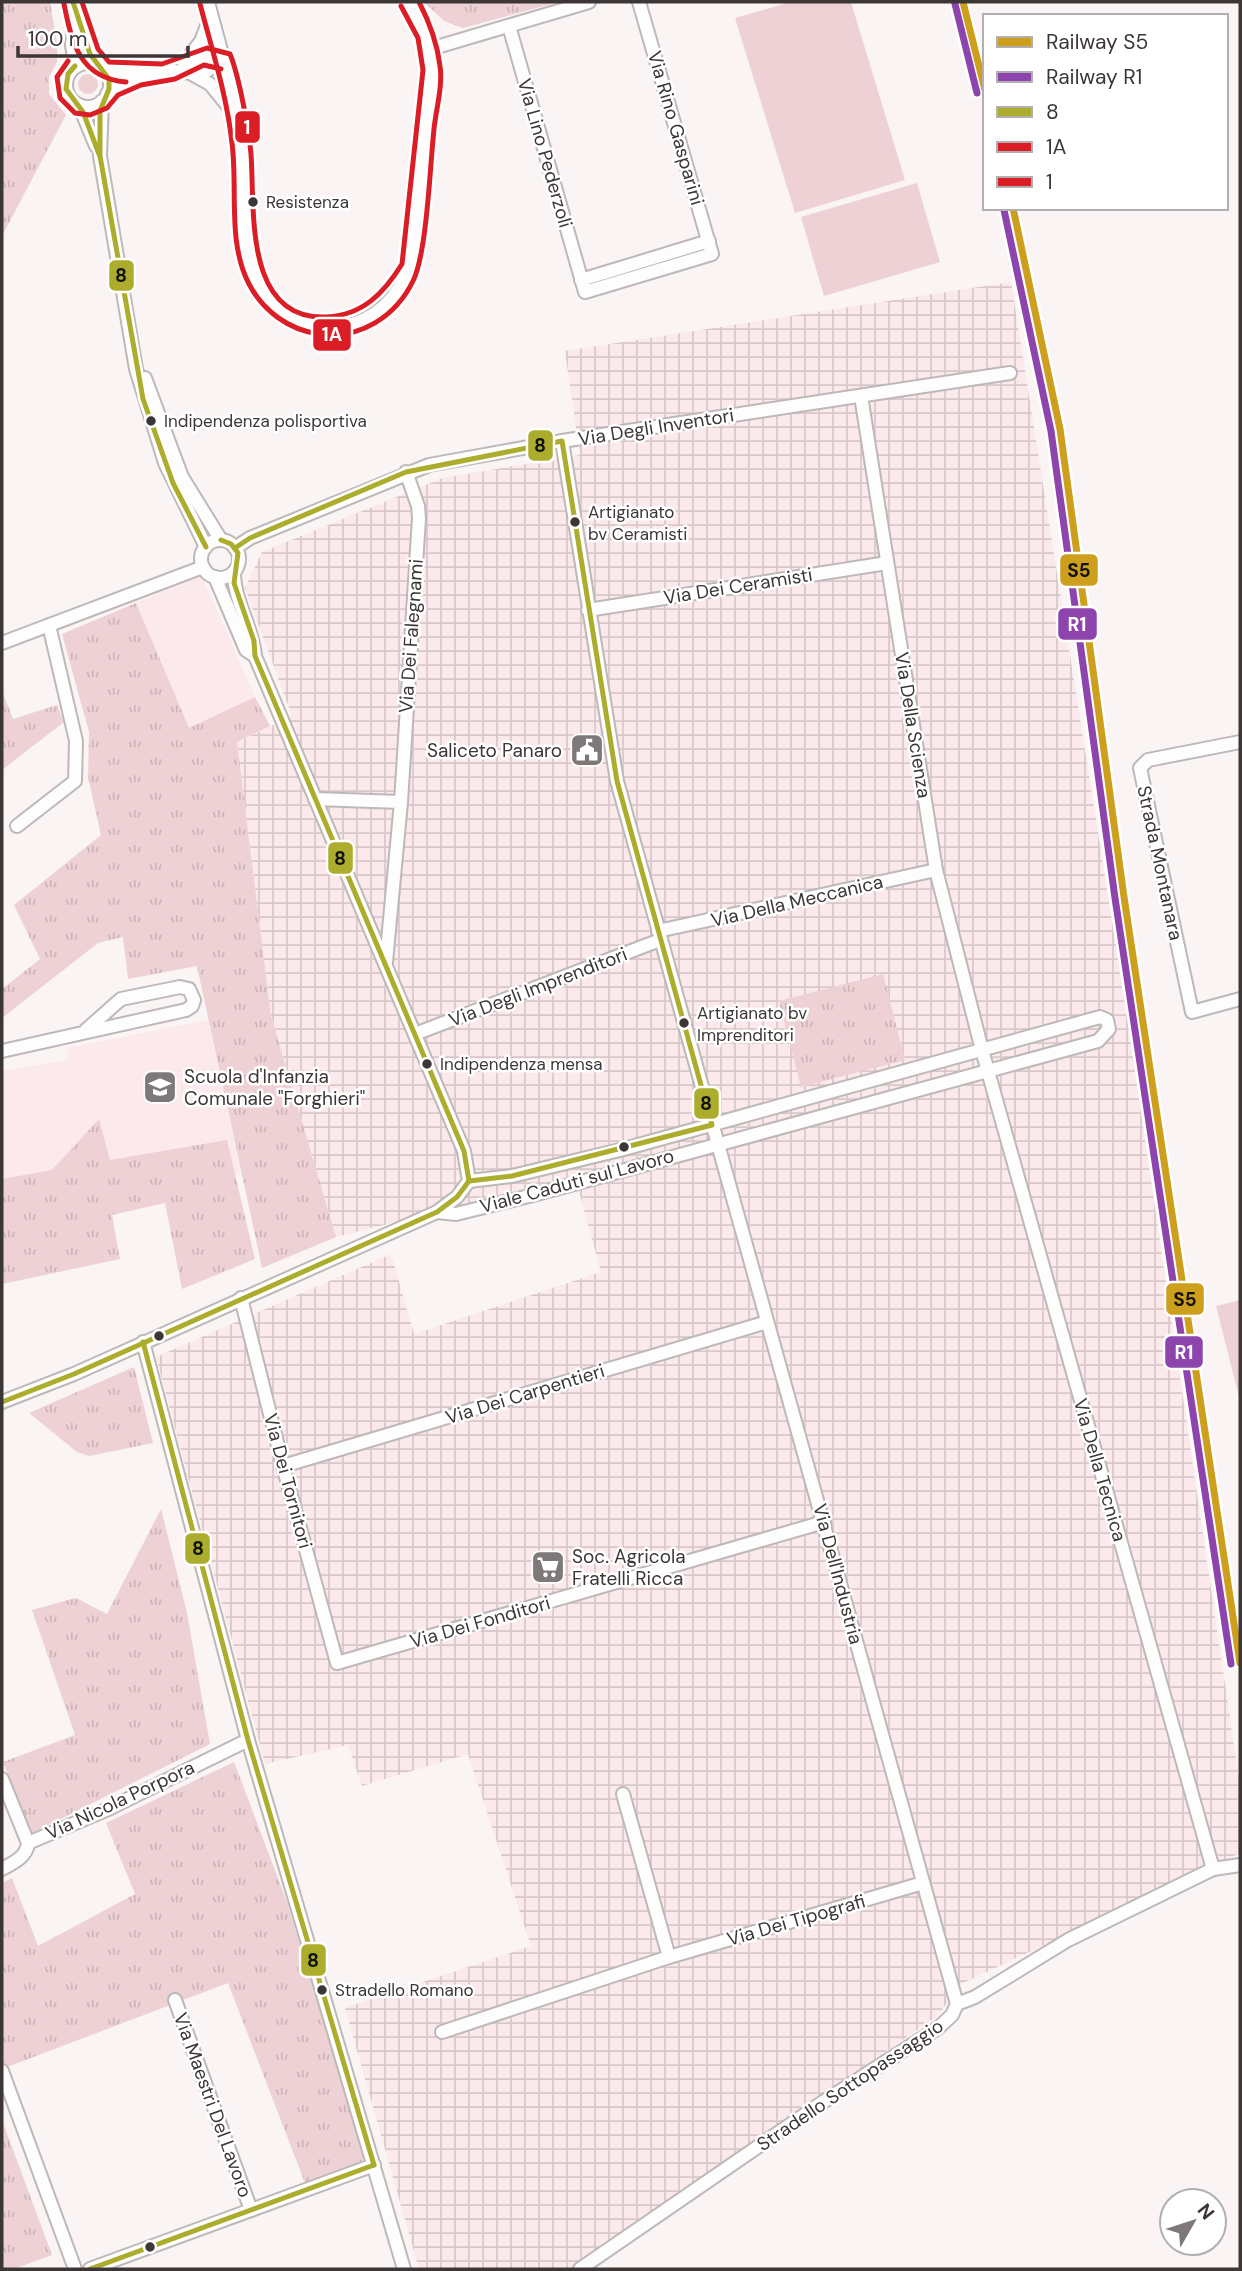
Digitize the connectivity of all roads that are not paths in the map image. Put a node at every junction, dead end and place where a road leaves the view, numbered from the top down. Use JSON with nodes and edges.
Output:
{"nodes":[{"id":1,"x":409,"y":2,"type":"edge"},
{"id":2,"x":589,"y":2,"type":"edge"},
{"id":3,"x":639,"y":2,"type":"edge"},
{"id":4,"x":74,"y":7,"type":"edge"},
{"id":5,"x":210,"y":8,"type":"edge"},
{"id":6,"x":509,"y":26,"type":"junction"},
{"id":7,"x":430,"y":48,"type":"junction"},
{"id":8,"x":223,"y":60,"type":"junction"},
{"id":9,"x":75,"y":66,"type":"junction"},
{"id":10,"x":100,"y":67,"type":"junction"},
{"id":11,"x":182,"y":69,"type":"junction"},
{"id":12,"x":147,"y":74,"type":"junction"},
{"id":13,"x":105,"y":98,"type":"junction"},
{"id":14,"x":79,"y":105,"type":"junction"},
{"id":15,"x":237,"y":117,"type":"junction"},
{"id":16,"x":100,"y":156,"type":"junction"},
{"id":17,"x":710,"y":248,"type":"joint"},
{"id":18,"x":131,"y":338,"type":"junction"},
{"id":19,"x":1010,"y":373,"type":"dead end"},
{"id":20,"x":861,"y":396,"type":"junction"},
{"id":21,"x":562,"y":441,"type":"junction"},
{"id":22,"x":406,"y":472,"type":"junction"},
{"id":23,"x":221,"y":540,"type":"junction"},
{"id":24,"x":206,"y":547,"type":"junction"},
{"id":25,"x":235,"y":548,"type":"junction"},
{"id":26,"x":887,"y":563,"type":"junction"},
{"id":27,"x":203,"y":567,"type":"junction"},
{"id":28,"x":234,"y":572,"type":"junction"},
{"id":29,"x":215,"y":577,"type":"junction"},
{"id":30,"x":588,"y":610,"type":"junction"},
{"id":31,"x":49,"y":625,"type":"junction"},
{"id":32,"x":2,"y":643,"type":"edge"},
{"id":33,"x":255,"y":656,"type":"junction"},
{"id":34,"x":1240,"y":741,"type":"edge"},
{"id":35,"x":315,"y":799,"type":"junction"},
{"id":36,"x":401,"y":802,"type":"junction"},
{"id":37,"x":18,"y":825,"type":"dead end"},
{"id":38,"x":936,"y":870,"type":"junction"},
{"id":39,"x":659,"y":936,"type":"junction"},
{"id":40,"x":386,"y":965,"type":"junction"},
{"id":41,"x":1240,"y":999,"type":"edge"},
{"id":42,"x":86,"y":1030,"type":"junction"},
{"id":43,"x":415,"y":1034,"type":"junction"},
{"id":44,"x":982,"y":1050,"type":"junction"},
{"id":45,"x":2,"y":1051,"type":"edge"},
{"id":46,"x":988,"y":1070,"type":"junction"},
{"id":47,"x":712,"y":1125,"type":"junction"},
{"id":48,"x":717,"y":1144,"type":"junction"},
{"id":49,"x":469,"y":1181,"type":"junction"},
{"id":50,"x":437,"y":1212,"type":"junction"},
{"id":51,"x":241,"y":1298,"type":"junction"},
{"id":52,"x":767,"y":1322,"type":"junction"},
{"id":53,"x":143,"y":1342,"type":"junction"},
{"id":54,"x":2,"y":1402,"type":"edge"},
{"id":55,"x":283,"y":1466,"type":"junction"},
{"id":56,"x":824,"y":1522,"type":"junction"},
{"id":57,"x":337,"y":1663,"type":"joint"},
{"id":58,"x":248,"y":1740,"type":"junction"},
{"id":59,"x":2,"y":1779,"type":"edge"},
{"id":60,"x":623,"y":1794,"type":"dead end"},
{"id":61,"x":27,"y":1843,"type":"junction"},
{"id":62,"x":1240,"y":1865,"type":"edge"},
{"id":63,"x":2,"y":1869,"type":"edge"},
{"id":64,"x":1213,"y":1869,"type":"junction"},
{"id":65,"x":923,"y":1883,"type":"junction"},
{"id":66,"x":669,"y":1957,"type":"junction"},
{"id":67,"x":175,"y":2000,"type":"dead end"},
{"id":68,"x":957,"y":2004,"type":"junction"},
{"id":69,"x":442,"y":2032,"type":"dead end"},
{"id":70,"x":2,"y":2071,"type":"edge"},
{"id":71,"x":374,"y":2165,"type":"junction"},
{"id":72,"x":251,"y":2210,"type":"junction"},
{"id":73,"x":75,"y":2269,"type":"edge"},
{"id":74,"x":90,"y":2269,"type":"edge"},
{"id":75,"x":404,"y":2269,"type":"edge"},
{"id":76,"x":580,"y":2269,"type":"edge"}],
"edges":[{"from":1,"to":7,"type":"street"},
{"from":2,"to":6,"type":"street"},
{"from":3,"to":17,"type":"street","name":"Via Rino Gasparini"},
{"from":4,"to":9,"type":"street"},
{"from":4,"to":10,"type":"street"},
{"from":5,"to":8,"type":"street"},
{"from":5,"to":11,"type":"street"},
{"from":6,"to":7,"type":"street"},
{"from":6,"to":17,"type":"street","name":"Via Lino Pederzoli"},
{"from":7,"to":15,"type":"street"},
{"from":8,"to":11,"type":"street"},
{"from":8,"to":15,"type":"street"},
{"from":9,"to":10,"type":"street"},
{"from":9,"to":14,"type":"street"},
{"from":10,"to":12,"type":"street"},
{"from":10,"to":13,"type":"street"},
{"from":11,"to":12,"type":"street"},
{"from":11,"to":15,"type":"street"},
{"from":12,"to":13,"type":"street"},
{"from":13,"to":14,"type":"street"},
{"from":13,"to":16,"type":"street"},
{"from":14,"to":16,"type":"street"},
{"from":16,"to":18,"type":"street"},
{"from":18,"to":23,"type":"street"},
{"from":18,"to":24,"type":"street"},
{"from":19,"to":20,"type":"street","name":"Via Degli Inventori"},
{"from":20,"to":21,"type":"street","name":"Via Degli Inventori"},
{"from":20,"to":26,"type":"street","name":"Via Della Scienza"},
{"from":21,"to":22,"type":"street","name":"Via Degli Inventori"},
{"from":21,"to":30,"type":"street"},
{"from":22,"to":25,"type":"street","name":"Via Degli Inventori"},
{"from":22,"to":36,"type":"street","name":"Via Dei Falegnami"},
{"from":23,"to":24,"type":"street"},
{"from":23,"to":25,"type":"street"},
{"from":24,"to":27,"type":"street"},
{"from":25,"to":28,"type":"street"},
{"from":26,"to":30,"type":"street","name":"Via Dei Ceramisti"},
{"from":26,"to":38,"type":"street","name":"Via Della Scienza"},
{"from":27,"to":29,"type":"street"},
{"from":27,"to":31,"type":"street"},
{"from":28,"to":29,"type":"street"},
{"from":28,"to":33,"type":"street"},
{"from":29,"to":33,"type":"street"},
{"from":30,"to":39,"type":"street"},
{"from":31,"to":32,"type":"street"},
{"from":31,"to":37,"type":"street"},
{"from":33,"to":35,"type":"street"},
{"from":34,"to":41,"type":"street","name":"Strada Montanara"},
{"from":35,"to":36,"type":"street"},
{"from":35,"to":40,"type":"street"},
{"from":36,"to":40,"type":"street","name":"Via Dei Falegnami"},
{"from":38,"to":39,"type":"street","name":"Via Della Meccanica"},
{"from":38,"to":44,"type":"street","name":"Via Della Scienza"},
{"from":39,"to":43,"type":"street","name":"Via Degli Imprenditori"},
{"from":39,"to":47,"type":"street"},
{"from":40,"to":43,"type":"street"},
{"from":42,"to":42,"type":"street"},
{"from":42,"to":45,"type":"street"},
{"from":43,"to":49,"type":"street"},
{"from":44,"to":46,"type":"street"},
{"from":44,"to":46,"type":"street","name":"Viale Caduti sul Lavoro"},
{"from":44,"to":47,"type":"street","name":"Viale Caduti sul Lavoro"},
{"from":46,"to":48,"type":"street","name":"Viale Caduti sul Lavoro"},
{"from":46,"to":64,"type":"street","name":"Via Della Tecnica"},
{"from":47,"to":48,"type":"street"},
{"from":47,"to":49,"type":"street","name":"Viale Caduti sul Lavoro"},
{"from":48,"to":50,"type":"street","name":"Viale Caduti sul Lavoro"},
{"from":48,"to":52,"type":"street","name":"Via Dell'Industria"},
{"from":49,"to":50,"type":"street","name":"Viale Caduti sul Lavoro"},
{"from":50,"to":51,"type":"street","name":"Viale Caduti sul Lavoro"},
{"from":51,"to":53,"type":"street","name":"Viale Caduti sul Lavoro"},
{"from":51,"to":55,"type":"street","name":"Via Dei Tornitori"},
{"from":52,"to":55,"type":"street","name":"Via Dei Carpentieri"},
{"from":52,"to":56,"type":"street","name":"Via Dell'Industria"},
{"from":53,"to":54,"type":"street","name":"Viale Caduti sul Lavoro"},
{"from":53,"to":58,"type":"street"},
{"from":55,"to":57,"type":"street","name":"Via Dei Tornitori"},
{"from":56,"to":57,"type":"street","name":"Via Dei Fonditori"},
{"from":56,"to":65,"type":"street","name":"Via Dell'Industria"},
{"from":58,"to":61,"type":"street","name":"Via Nicola Porpora"},
{"from":58,"to":71,"type":"street"},
{"from":59,"to":61,"type":"street"},
{"from":60,"to":66,"type":"street"},
{"from":61,"to":63,"type":"street","name":"Via Nicola Porpora"},
{"from":62,"to":64,"type":"street","name":"Stradello Sottopassaggio"},
{"from":64,"to":68,"type":"street","name":"Stradello Sottopassaggio"},
{"from":65,"to":66,"type":"street","name":"Via Dei Tipografi"},
{"from":65,"to":68,"type":"street","name":"Via Dell'Industria"},
{"from":66,"to":69,"type":"street","name":"Via Dei Tipografi"},
{"from":67,"to":72,"type":"street","name":"Via Maestri Del Lavoro"},
{"from":68,"to":76,"type":"street","name":"Stradello Sottopassaggio"},
{"from":70,"to":73,"type":"street"},
{"from":71,"to":72,"type":"street","name":"Via Maestri Del Lavoro"},
{"from":71,"to":75,"type":"street"},
{"from":72,"to":74,"type":"street","name":"Via Maestri Del Lavoro"}]}
